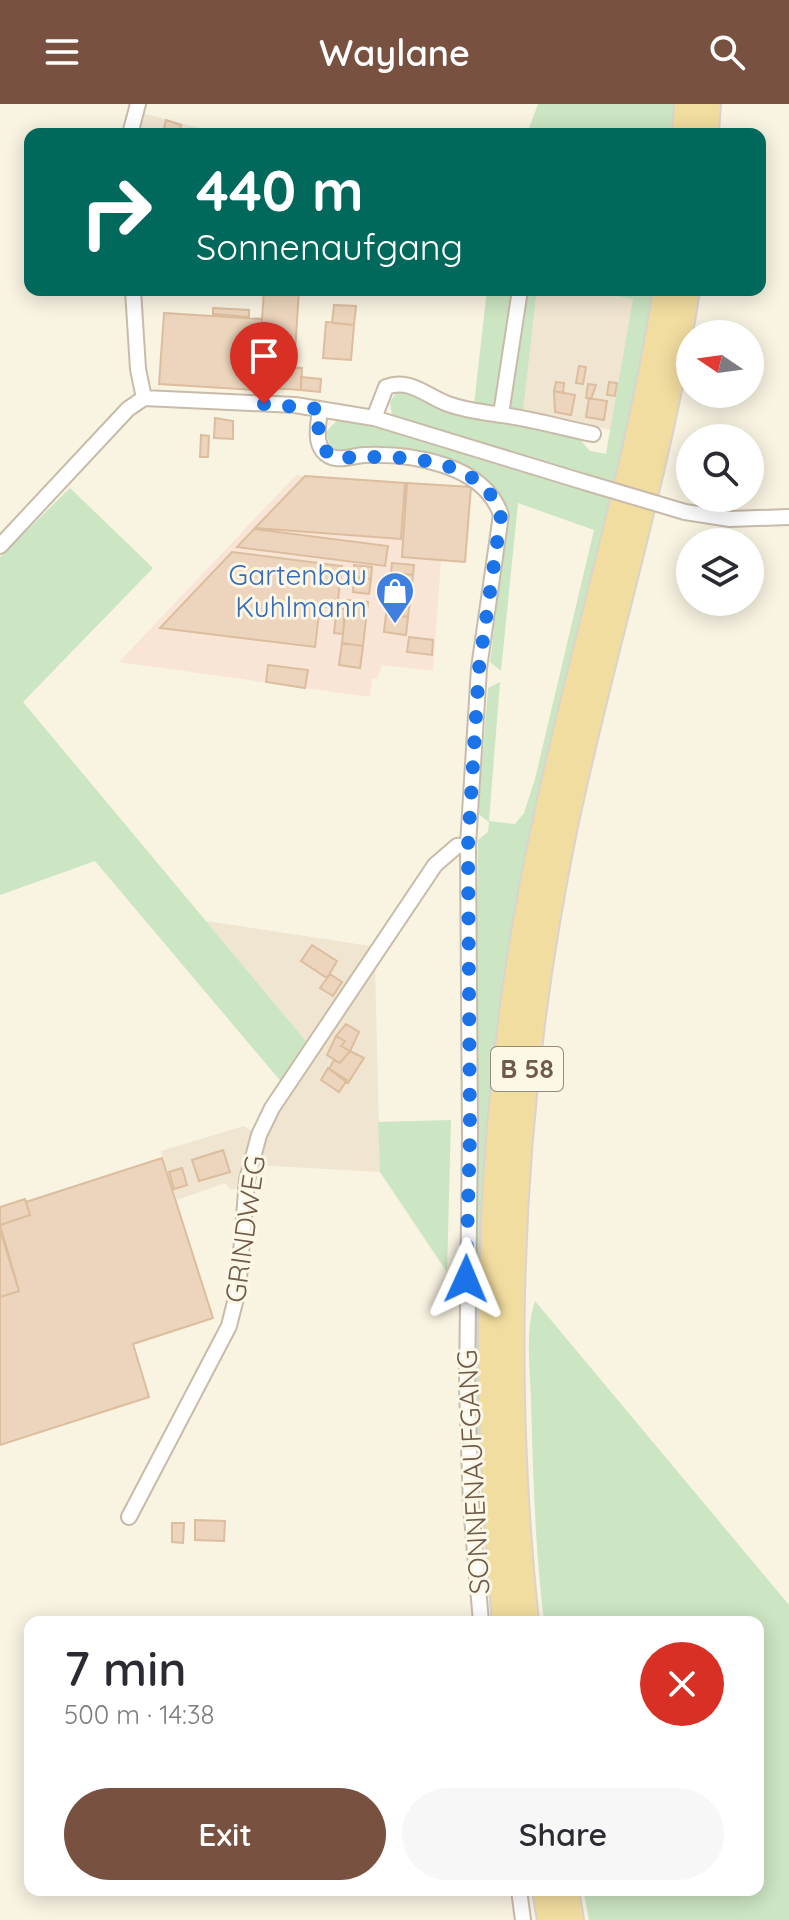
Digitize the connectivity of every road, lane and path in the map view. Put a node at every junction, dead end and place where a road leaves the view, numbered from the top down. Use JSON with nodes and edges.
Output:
{"nodes":[{"id":1,"x":138,"y":104,"type":"edge"},
{"id":2,"x":687,"y":104,"type":"edge"},
{"id":3,"x":708,"y":104,"type":"edge"},
{"id":4,"x":132,"y":128,"type":"edge"},
{"id":5,"x":685,"y":128,"type":"edge"},
{"id":6,"x":706,"y":128,"type":"edge"},
{"id":7,"x":133,"y":296,"type":"edge"},
{"id":8,"x":519,"y":296,"type":"edge"},
{"id":9,"x":665,"y":296,"type":"edge"},
{"id":10,"x":686,"y":296,"type":"edge"},
{"id":11,"x":144,"y":398,"type":"junction"},
{"id":12,"x":320,"y":409,"type":"junction"},
{"id":13,"x":501,"y":414,"type":"junction"},
{"id":14,"x":374,"y":418,"type":"junction"},
{"id":15,"x":593,"y":434,"type":"dead end"},
{"id":16,"x":789,"y":517,"type":"edge"},
{"id":17,"x":0,"y":546,"type":"edge"},
{"id":18,"x":468,"y":845,"type":"junction"},
{"id":19,"x":129,"y":1517,"type":"dead end"},
{"id":20,"x":480,"y":1616,"type":"edge"},
{"id":21,"x":505,"y":1616,"type":"edge"},
{"id":22,"x":526,"y":1616,"type":"edge"},
{"id":23,"x":520,"y":1896,"type":"edge"},
{"id":24,"x":546,"y":1896,"type":"edge"},
{"id":25,"x":567,"y":1896,"type":"edge"},
{"id":26,"x":523,"y":1920,"type":"edge"},
{"id":27,"x":550,"y":1920,"type":"edge"},
{"id":28,"x":571,"y":1920,"type":"edge"}],
"edges":[{"from":1,"to":4,"type":"street"},
{"from":2,"to":5,"type":"main road"},
{"from":3,"to":6,"type":"main road"},
{"from":7,"to":11,"type":"street"},
{"from":8,"to":13,"type":"street"},
{"from":9,"to":21,"type":"main road","number":"B 58"},
{"from":10,"to":22,"type":"main road","number":"B 58"},
{"from":11,"to":12,"type":"street"},
{"from":11,"to":17,"type":"street"},
{"from":12,"to":14,"type":"street"},
{"from":12,"to":18,"type":"street","name":"SONNENAUFGANG"},
{"from":13,"to":14,"type":"street"},
{"from":13,"to":15,"type":"street"},
{"from":14,"to":16,"type":"street","bridge":true},
{"from":18,"to":19,"type":"street","name":"GRINDWEG"},
{"from":18,"to":20,"type":"street","name":"SONNENAUFGANG"},
{"from":23,"to":26,"type":"street"},
{"from":24,"to":27,"type":"main road"},
{"from":25,"to":28,"type":"main road"}]}
